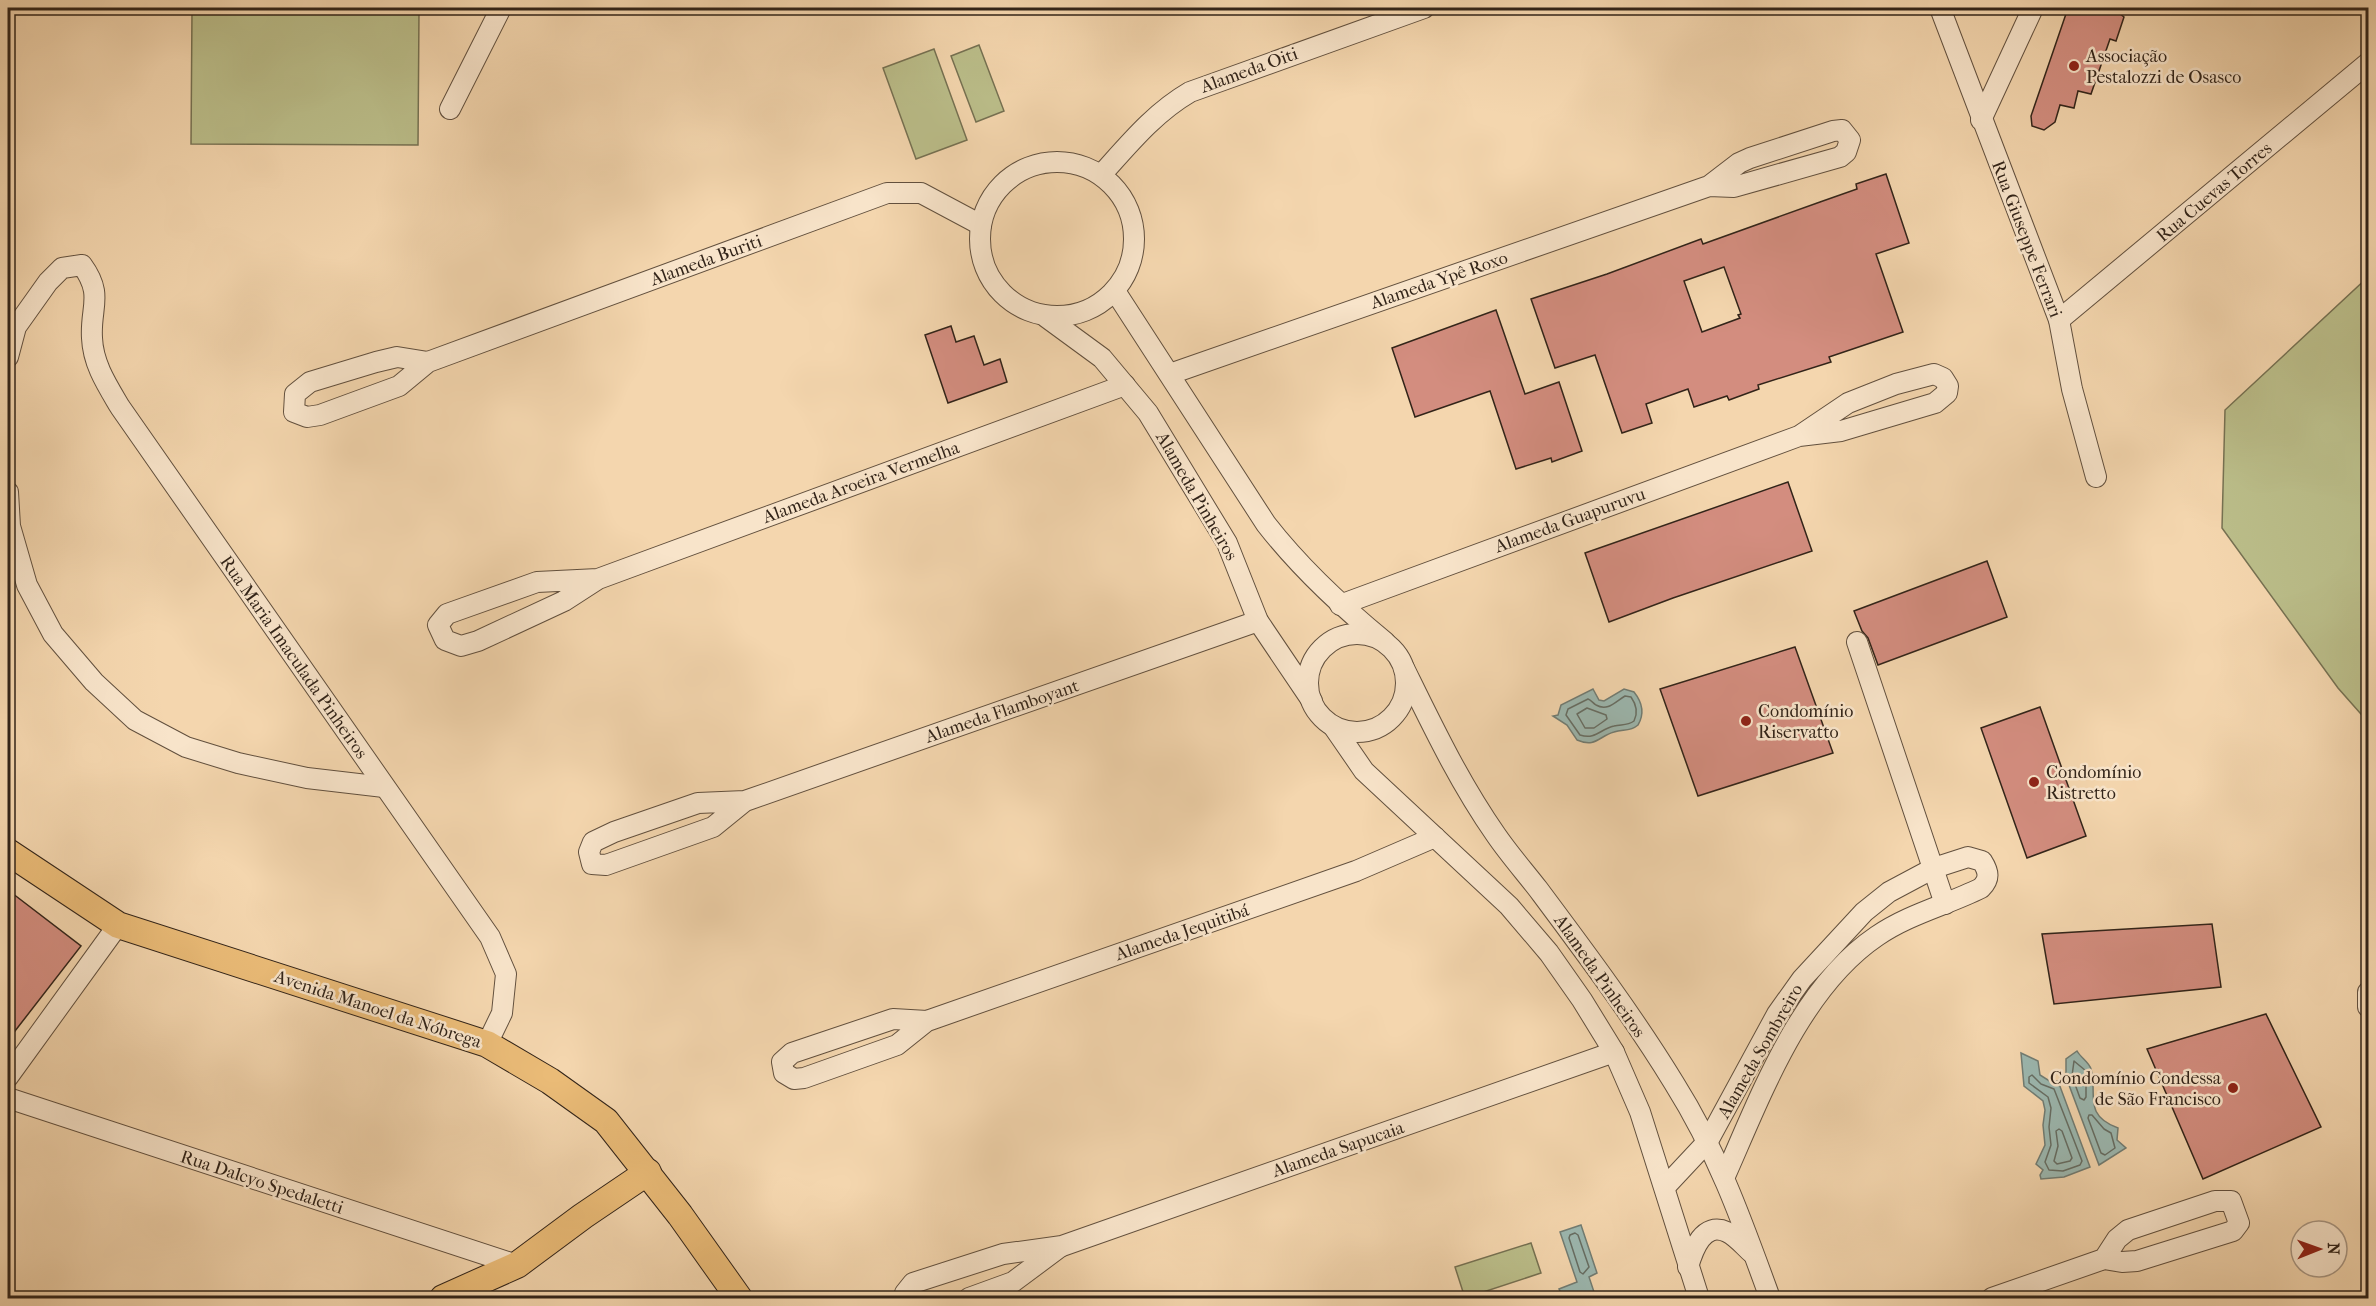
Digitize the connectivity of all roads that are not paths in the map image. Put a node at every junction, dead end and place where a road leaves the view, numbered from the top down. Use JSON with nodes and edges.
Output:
{"nodes":[{"id":1,"x":501,"y":8,"type":"edge"},
{"id":2,"x":1424,"y":8,"type":"edge"},
{"id":3,"x":1940,"y":8,"type":"edge"},
{"id":4,"x":2033,"y":8,"type":"edge"},
{"id":5,"x":2368,"y":63,"type":"edge"},
{"id":6,"x":450,"y":110,"type":"dead end"},
{"id":7,"x":1981,"y":120,"type":"junction"},
{"id":8,"x":1101,"y":175,"type":"junction"},
{"id":9,"x":1709,"y":186,"type":"junction"},
{"id":10,"x":981,"y":225,"type":"junction"},
{"id":11,"x":1115,"y":291,"type":"junction"},
{"id":12,"x":1046,"y":317,"type":"junction"},
{"id":13,"x":2059,"y":320,"type":"junction"},
{"id":14,"x":8,"y":357,"type":"edge"},
{"id":15,"x":428,"y":362,"type":"junction"},
{"id":16,"x":1170,"y":375,"type":"junction"},
{"id":17,"x":1125,"y":385,"type":"junction"},
{"id":18,"x":1799,"y":436,"type":"junction"},
{"id":19,"x":2096,"y":477,"type":"dead end"},
{"id":20,"x":8,"y":492,"type":"edge"},
{"id":21,"x":598,"y":579,"type":"junction"},
{"id":22,"x":1340,"y":605,"type":"junction"},
{"id":23,"x":1258,"y":621,"type":"junction"},
{"id":24,"x":1385,"y":642,"type":"junction"},
{"id":25,"x":1857,"y":642,"type":"dead end"},
{"id":26,"x":1404,"y":668,"type":"junction"},
{"id":27,"x":1312,"y":701,"type":"junction"},
{"id":28,"x":1333,"y":726,"type":"junction"},
{"id":29,"x":384,"y":787,"type":"junction"},
{"id":30,"x":746,"y":801,"type":"junction"},
{"id":31,"x":1435,"y":837,"type":"junction"},
{"id":32,"x":8,"y":852,"type":"edge"},
{"id":33,"x":1934,"y":868,"type":"junction"},
{"id":34,"x":1889,"y":892,"type":"junction"},
{"id":35,"x":1945,"y":904,"type":"junction"},
{"id":36,"x":1901,"y":922,"type":"junction"},
{"id":37,"x":118,"y":925,"type":"junction"},
{"id":38,"x":2368,"y":992,"type":"edge"},
{"id":39,"x":2368,"y":1006,"type":"edge"},
{"id":40,"x":927,"y":1021,"type":"junction"},
{"id":41,"x":487,"y":1044,"type":"junction"},
{"id":42,"x":1614,"y":1052,"type":"junction"},
{"id":43,"x":8,"y":1077,"type":"edge"},
{"id":44,"x":8,"y":1098,"type":"edge"},
{"id":45,"x":1708,"y":1141,"type":"junction"},
{"id":46,"x":648,"y":1172,"type":"junction"},
{"id":47,"x":1725,"y":1176,"type":"junction"},
{"id":48,"x":1665,"y":1187,"type":"junction"},
{"id":49,"x":1062,"y":1246,"type":"junction"},
{"id":50,"x":1754,"y":1255,"type":"junction"},
{"id":51,"x":2104,"y":1259,"type":"junction"},
{"id":52,"x":517,"y":1265,"type":"junction"},
{"id":53,"x":1688,"y":1267,"type":"junction"},
{"id":54,"x":443,"y":1299,"type":"edge"},
{"id":55,"x":739,"y":1299,"type":"edge"},
{"id":56,"x":904,"y":1299,"type":"edge"},
{"id":57,"x":969,"y":1299,"type":"edge"},
{"id":58,"x":1699,"y":1299,"type":"edge"},
{"id":59,"x":1770,"y":1299,"type":"edge"},
{"id":60,"x":1992,"y":1299,"type":"edge"}],
"edges":[{"from":1,"to":6,"type":"street"},
{"from":2,"to":8,"type":"street","name":"Alameda Oiti"},
{"from":3,"to":7,"type":"street","name":"Rua Giuseppe Ferrari"},
{"from":4,"to":7,"type":"street"},
{"from":5,"to":13,"type":"street","name":"Rua Cuevas Torres"},
{"from":7,"to":13,"type":"street","name":"Rua Giuseppe Ferrari"},
{"from":8,"to":10,"type":"street"},
{"from":8,"to":11,"type":"street"},
{"from":9,"to":9,"type":"street","name":"Alameda Ypê Roxo"},
{"from":9,"to":16,"type":"street","name":"Alameda Ypê Roxo"},
{"from":10,"to":12,"type":"street"},
{"from":10,"to":15,"type":"street","name":"Alameda Buriti"},
{"from":11,"to":12,"type":"street"},
{"from":11,"to":16,"type":"street"},
{"from":12,"to":17,"type":"street","name":"Alameda Pinheiros"},
{"from":13,"to":19,"type":"street","name":"Rua Giuseppe Ferrari"},
{"from":14,"to":29,"type":"street","name":"Rua Maria Imaculada Pinheiros"},
{"from":15,"to":15,"type":"street","name":"Alameda Buriti"},
{"from":16,"to":22,"type":"street"},
{"from":17,"to":21,"type":"street","name":"Alameda Aroeira Vermelha"},
{"from":17,"to":23,"type":"street","name":"Alameda Pinheiros"},
{"from":18,"to":18,"type":"street","name":"Alameda Guapuruvu"},
{"from":18,"to":22,"type":"street","name":"Alameda Guapuruvu"},
{"from":20,"to":29,"type":"street"},
{"from":21,"to":21,"type":"street","name":"Alameda Aroeira Vermelha"},
{"from":22,"to":24,"type":"street"},
{"from":23,"to":27,"type":"street","name":"Alameda Pinheiros"},
{"from":23,"to":30,"type":"street","name":"Alameda Flamboyant"},
{"from":24,"to":26,"type":"street"},
{"from":24,"to":27,"type":"street"},
{"from":25,"to":33,"type":"street"},
{"from":26,"to":28,"type":"street"},
{"from":26,"to":45,"type":"street","name":"Alameda Pinheiros"},
{"from":27,"to":28,"type":"street"},
{"from":28,"to":31,"type":"street","name":"Alameda Pinheiros"},
{"from":29,"to":41,"type":"street","name":"Rua Maria Imaculada Pinheiros"},
{"from":30,"to":30,"type":"street","name":"Alameda Flamboyant"},
{"from":31,"to":40,"type":"street","name":"Alameda Jequitibá"},
{"from":31,"to":42,"type":"street","name":"Alameda Pinheiros"},
{"from":32,"to":37,"type":"main road","name":"Avenida Manoel da Nóbrega"},
{"from":33,"to":34,"type":"street","name":"Alameda Sombreiro"},
{"from":33,"to":35,"type":"street"},
{"from":33,"to":35,"type":"street","name":"Alameda Sombreiro"},
{"from":34,"to":36,"type":"street"},
{"from":34,"to":45,"type":"street","name":"Alameda Sombreiro"},
{"from":35,"to":36,"type":"street","name":"Alameda Sombreiro"},
{"from":36,"to":47,"type":"street","name":"Alameda Sombreiro"},
{"from":37,"to":41,"type":"main road","name":"Avenida Manoel da Nóbrega"},
{"from":37,"to":43,"type":"street"},
{"from":38,"to":39,"type":"street"},
{"from":40,"to":40,"type":"street","name":"Alameda Jequitibá"},
{"from":41,"to":46,"type":"main road","name":"Avenida Manoel da Nóbrega"},
{"from":42,"to":48,"type":"street","name":"Alameda Pinheiros"},
{"from":42,"to":49,"type":"street","name":"Alameda Sapucaia"},
{"from":44,"to":52,"type":"street","name":"Rua Dalcyo Spedaletti"},
{"from":45,"to":47,"type":"street","name":"Alameda Pinheiros"},
{"from":45,"to":48,"type":"street","name":"Alameda Sombreiro"},
{"from":46,"to":52,"type":"main road"},
{"from":46,"to":55,"type":"main road","name":"Avenida Manoel da Nóbrega"},
{"from":47,"to":50,"type":"street","name":"Alameda Pinheiros"},
{"from":48,"to":53,"type":"street","name":"Alameda Pinheiros"},
{"from":49,"to":56,"type":"street","name":"Alameda Sapucaia"},
{"from":49,"to":57,"type":"street","name":"Alameda Sapucaia"},
{"from":50,"to":53,"type":"street"},
{"from":50,"to":59,"type":"street","name":"Alameda Pinheiros"},
{"from":51,"to":51,"type":"street"},
{"from":51,"to":60,"type":"street"},
{"from":52,"to":54,"type":"main road"},
{"from":53,"to":58,"type":"street","name":"Alameda Pinheiros"}]}
